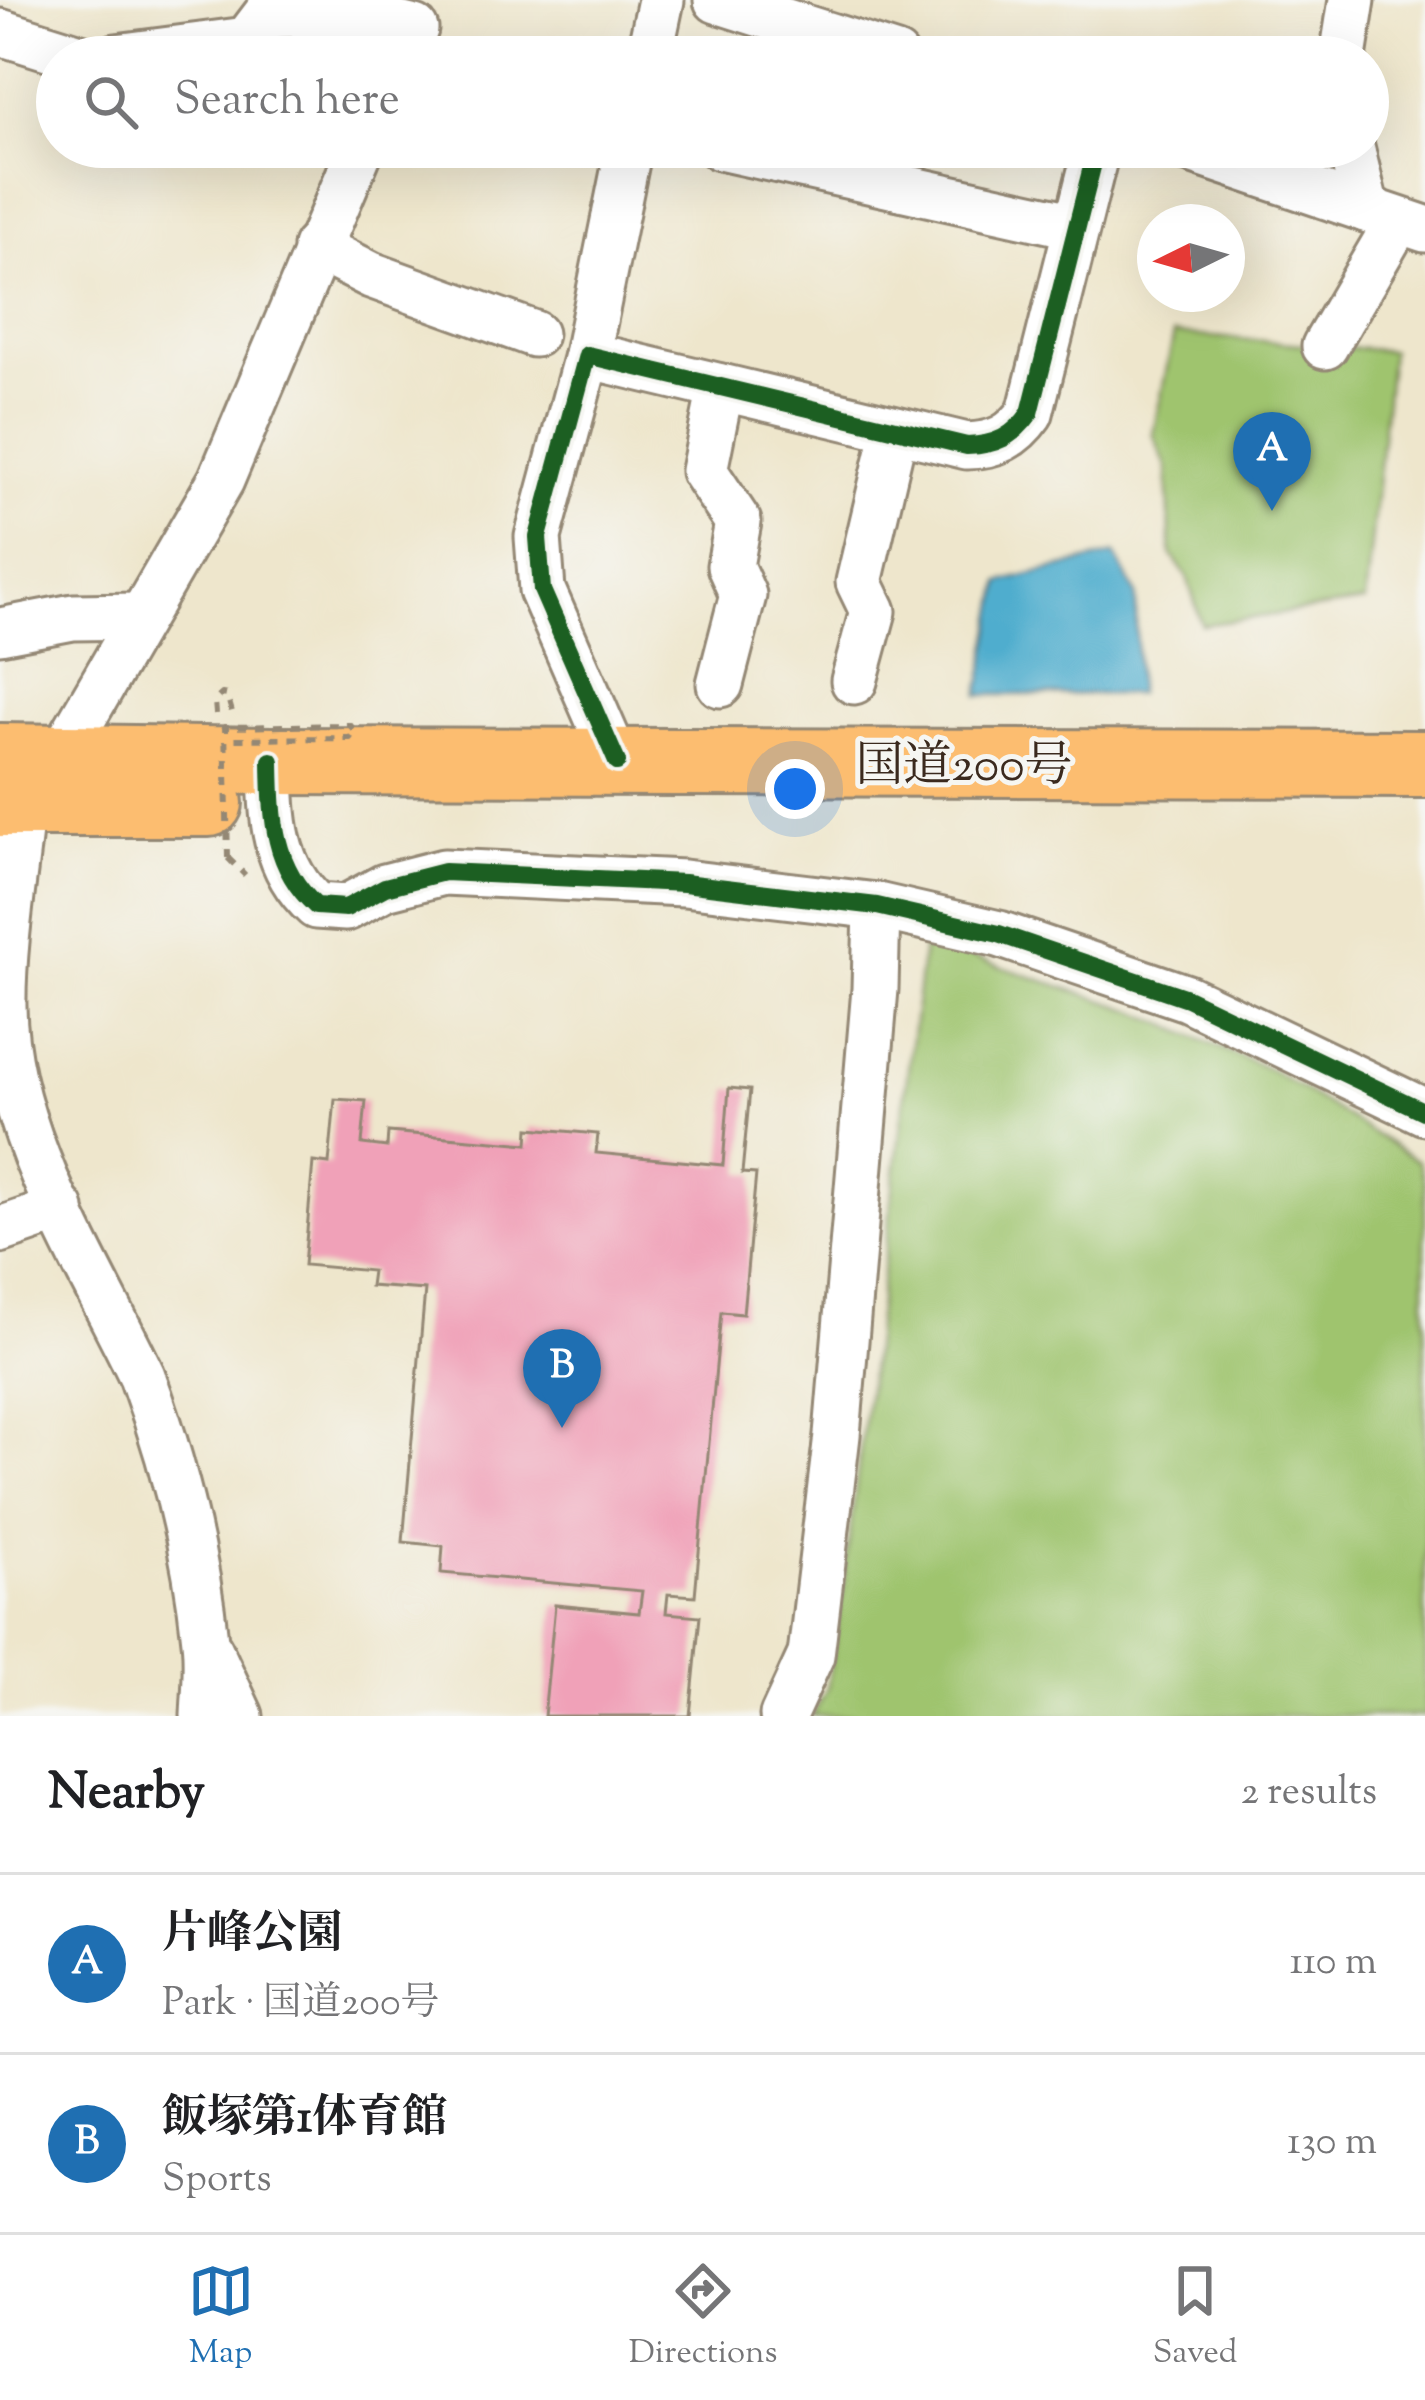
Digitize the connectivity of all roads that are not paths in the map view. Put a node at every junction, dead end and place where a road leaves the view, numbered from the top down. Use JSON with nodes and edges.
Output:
{"nodes":[{"id":1,"x":5,"y":0,"type":"edge"},
{"id":2,"x":661,"y":0,"type":"edge"},
{"id":3,"x":717,"y":0,"type":"edge"},
{"id":4,"x":1352,"y":0,"type":"edge"},
{"id":5,"x":0,"y":12,"type":"edge"},
{"id":6,"x":817,"y":16,"type":"edge"},
{"id":7,"x":415,"y":28,"type":"edge"},
{"id":8,"x":0,"y":32,"type":"edge"},
{"id":9,"x":250,"y":36,"type":"edge"},
{"id":10,"x":653,"y":36,"type":"edge"},
{"id":11,"x":856,"y":36,"type":"edge"},
{"id":12,"x":1346,"y":36,"type":"edge"},
{"id":13,"x":36,"y":43,"type":"edge"},
{"id":14,"x":352,"y":168,"type":"edge"},
{"id":15,"x":625,"y":168,"type":"edge"},
{"id":16,"x":815,"y":168,"type":"edge"},
{"id":17,"x":1091,"y":168,"type":"edge"},
{"id":18,"x":1244,"y":168,"type":"edge"},
{"id":19,"x":1364,"y":168,"type":"edge"},
{"id":20,"x":1396,"y":220,"type":"edge"},
{"id":21,"x":1076,"y":226,"type":"junction"},
{"id":22,"x":316,"y":247,"type":"junction"},
{"id":23,"x":534,"y":334,"type":"dead end"},
{"id":24,"x":1325,"y":346,"type":"dead end"},
{"id":25,"x":587,"y":355,"type":"junction"},
{"id":26,"x":721,"y":387,"type":"junction"},
{"id":27,"x":895,"y":429,"type":"junction"},
{"id":28,"x":140,"y":616,"type":"junction"},
{"id":29,"x":0,"y":631,"type":"edge"},
{"id":30,"x":854,"y":681,"type":"dead end"},
{"id":31,"x":720,"y":684,"type":"dead end"},
{"id":32,"x":617,"y":762,"type":"junction"},
{"id":33,"x":1425,"y":764,"type":"edge"},
{"id":34,"x":257,"y":767,"type":"junction"},
{"id":35,"x":21,"y":780,"type":"edge"},
{"id":36,"x":1425,"y":798,"type":"edge"},
{"id":37,"x":877,"y":906,"type":"junction"},
{"id":38,"x":2,"y":1005,"type":"edge"},
{"id":39,"x":1425,"y":1112,"type":"edge"},
{"id":40,"x":62,"y":1209,"type":"junction"},
{"id":41,"x":0,"y":1230,"type":"edge"},
{"id":42,"x":206,"y":1643,"type":"junction"},
{"id":43,"x":204,"y":1716,"type":"edge"},
{"id":44,"x":240,"y":1716,"type":"edge"},
{"id":45,"x":784,"y":1716,"type":"edge"}],
"edges":[{"from":1,"to":5,"type":"street"},
{"from":2,"to":10,"type":"street"},
{"from":3,"to":6,"type":"street"},
{"from":4,"to":12,"type":"street"},
{"from":6,"to":11,"type":"street"},
{"from":7,"to":9,"type":"street"},
{"from":8,"to":13,"type":"street"},
{"from":14,"to":22,"type":"street"},
{"from":15,"to":25,"type":"street"},
{"from":16,"to":21,"type":"street"},
{"from":17,"to":21,"type":"street"},
{"from":18,"to":20,"type":"street"},
{"from":19,"to":20,"type":"street"},
{"from":20,"to":24,"type":"street"},
{"from":21,"to":27,"type":"street"},
{"from":22,"to":23,"type":"street"},
{"from":22,"to":28,"type":"street"},
{"from":25,"to":26,"type":"street"},
{"from":25,"to":32,"type":"street"},
{"from":26,"to":27,"type":"street"},
{"from":26,"to":31,"type":"street"},
{"from":27,"to":30,"type":"street"},
{"from":28,"to":29,"type":"street"},
{"from":28,"to":35,"type":"street"},
{"from":32,"to":33,"type":"highway","name":"国道200号"},
{"from":32,"to":34,"type":"highway","name":"国道200号"},
{"from":34,"to":35,"type":"highway","name":"国道200号"},
{"from":34,"to":36,"type":"highway","name":"国道200号"},
{"from":34,"to":37,"type":"street"},
{"from":35,"to":38,"type":"street"},
{"from":37,"to":39,"type":"street"},
{"from":37,"to":45,"type":"street"},
{"from":38,"to":40,"type":"street"},
{"from":40,"to":41,"type":"street"},
{"from":40,"to":42,"type":"street"},
{"from":42,"to":43,"type":"street"},
{"from":42,"to":44,"type":"street"}]}
